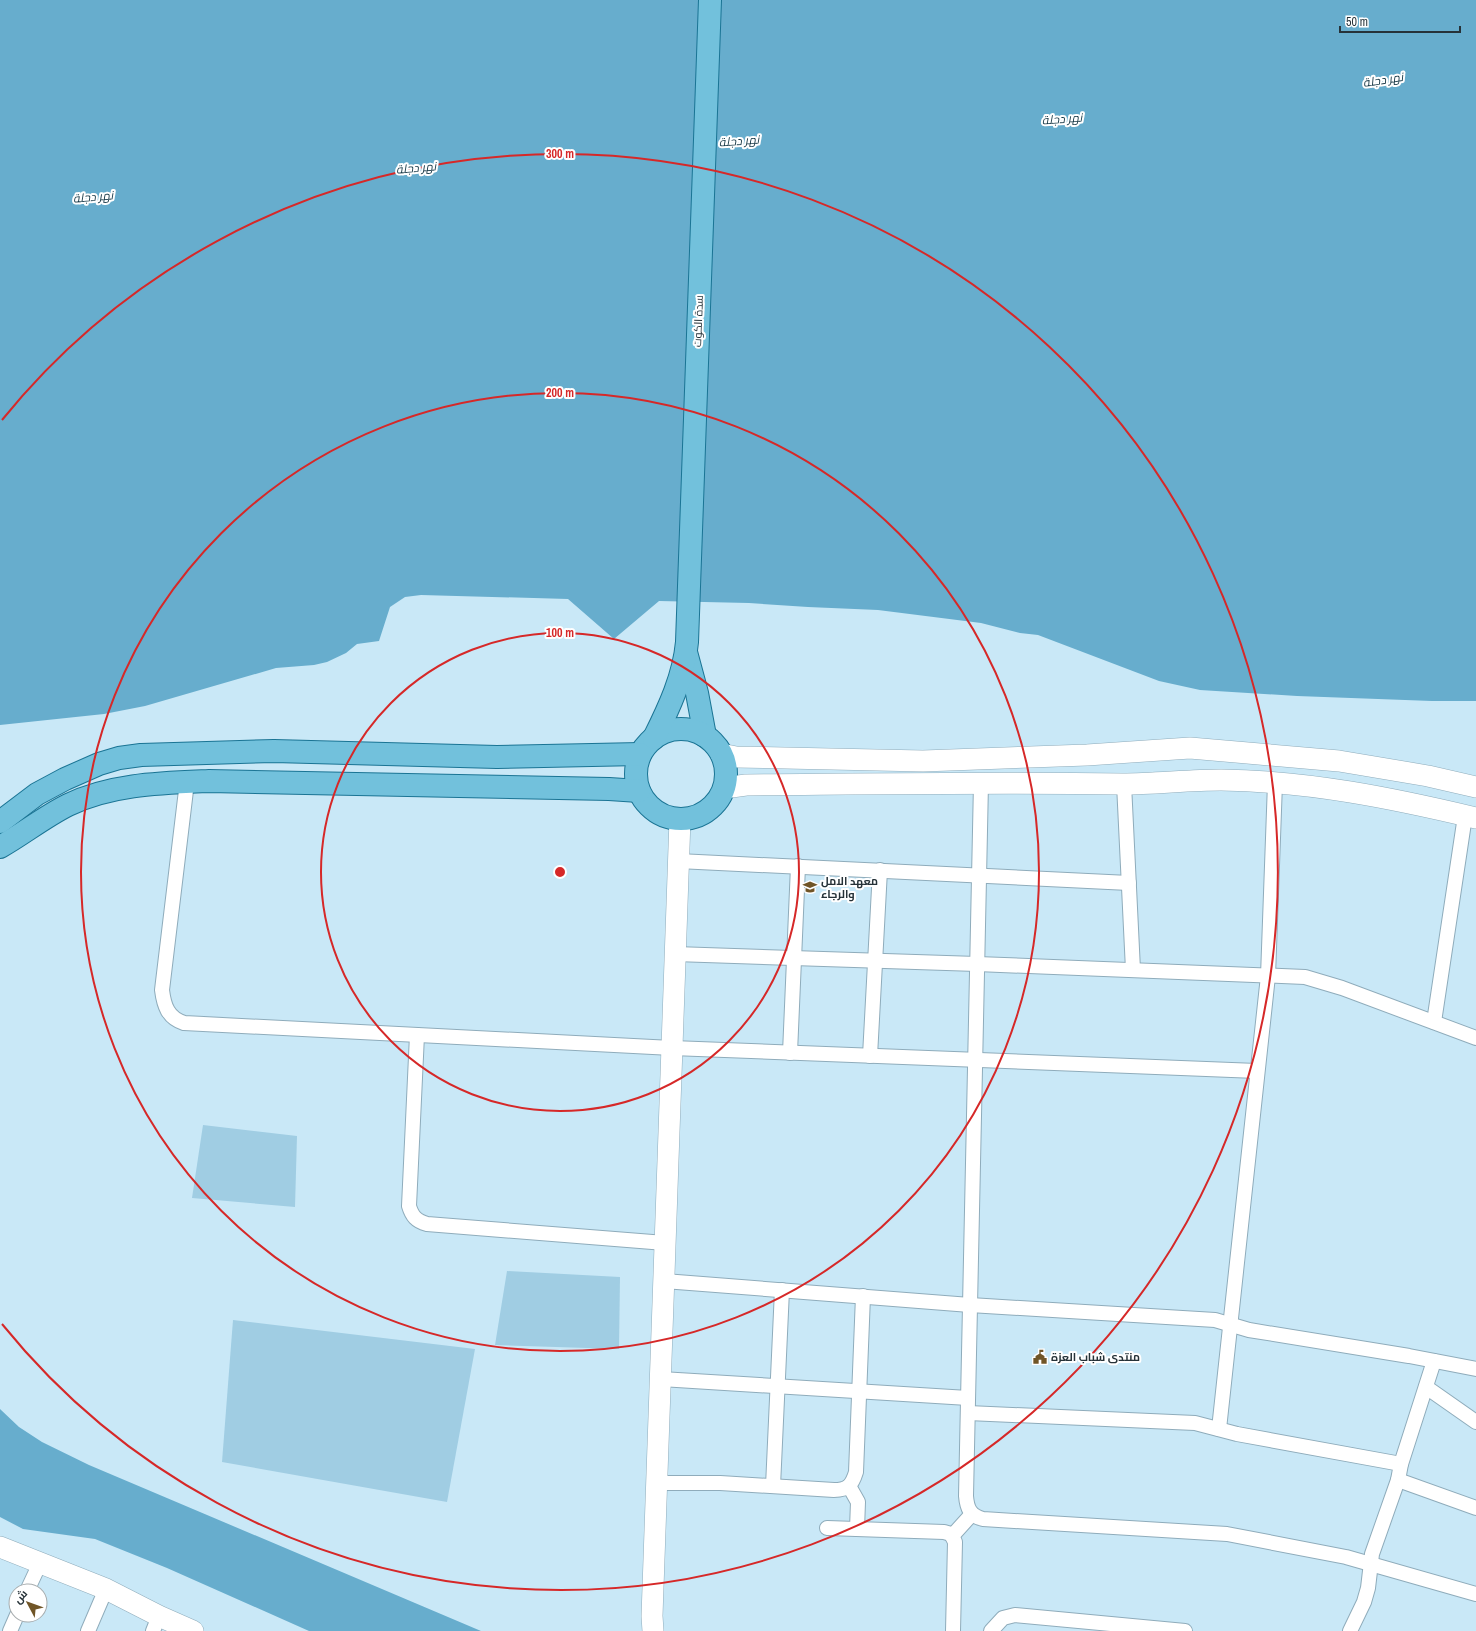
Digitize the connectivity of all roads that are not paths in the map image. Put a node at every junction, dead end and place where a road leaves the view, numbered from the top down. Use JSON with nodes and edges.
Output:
{"nodes":[{"id":1,"x":710,"y":0,"type":"edge"},
{"id":2,"x":686,"y":647,"type":"junction"},
{"id":3,"x":705,"y":736,"type":"junction"},
{"id":4,"x":647,"y":746,"type":"junction"},
{"id":5,"x":721,"y":754,"type":"junction"},
{"id":6,"x":1066,"y":756,"type":"junction"},
{"id":7,"x":187,"y":782,"type":"junction"},
{"id":8,"x":1068,"y":782,"type":"junction"},
{"id":9,"x":981,"y":783,"type":"junction"},
{"id":10,"x":1275,"y":783,"type":"junction"},
{"id":11,"x":1124,"y":784,"type":"junction"},
{"id":12,"x":1476,"y":787,"type":"edge"},
{"id":13,"x":724,"y":788,"type":"junction"},
{"id":14,"x":639,"y":791,"type":"junction"},
{"id":15,"x":1470,"y":817,"type":"edge"},
{"id":16,"x":680,"y":819,"type":"junction"},
{"id":17,"x":0,"y":822,"type":"edge"},
{"id":18,"x":0,"y":847,"type":"edge"},
{"id":19,"x":678,"y":860,"type":"junction"},
{"id":20,"x":798,"y":866,"type":"junction"},
{"id":21,"x":880,"y":870,"type":"junction"},
{"id":22,"x":979,"y":874,"type":"junction"},
{"id":23,"x":1129,"y":883,"type":"junction"},
{"id":24,"x":675,"y":954,"type":"junction"},
{"id":25,"x":793,"y":958,"type":"junction"},
{"id":26,"x":875,"y":961,"type":"junction"},
{"id":27,"x":977,"y":964,"type":"junction"},
{"id":28,"x":1133,"y":970,"type":"junction"},
{"id":29,"x":1268,"y":976,"type":"junction"},
{"id":30,"x":1434,"y":1022,"type":"junction"},
{"id":31,"x":418,"y":1035,"type":"junction"},
{"id":32,"x":1476,"y":1038,"type":"edge"},
{"id":33,"x":672,"y":1048,"type":"junction"},
{"id":34,"x":790,"y":1053,"type":"junction"},
{"id":35,"x":870,"y":1056,"type":"junction"},
{"id":36,"x":975,"y":1060,"type":"junction"},
{"id":37,"x":1257,"y":1071,"type":"junction"},
{"id":38,"x":665,"y":1242,"type":"junction"},
{"id":39,"x":664,"y":1281,"type":"junction"},
{"id":40,"x":782,"y":1290,"type":"junction"},
{"id":41,"x":863,"y":1296,"type":"junction"},
{"id":42,"x":970,"y":1304,"type":"junction"},
{"id":43,"x":1230,"y":1324,"type":"junction"},
{"id":44,"x":1434,"y":1361,"type":"junction"},
{"id":45,"x":1476,"y":1370,"type":"edge"},
{"id":46,"x":661,"y":1379,"type":"junction"},
{"id":47,"x":778,"y":1386,"type":"junction"},
{"id":48,"x":1426,"y":1387,"type":"junction"},
{"id":49,"x":859,"y":1391,"type":"junction"},
{"id":50,"x":968,"y":1398,"type":"junction"},
{"id":51,"x":968,"y":1413,"type":"junction"},
{"id":52,"x":1476,"y":1422,"type":"edge"},
{"id":53,"x":1219,"y":1429,"type":"junction"},
{"id":54,"x":1401,"y":1464,"type":"junction"},
{"id":55,"x":1398,"y":1480,"type":"junction"},
{"id":56,"x":657,"y":1483,"type":"junction"},
{"id":57,"x":773,"y":1486,"type":"junction"},
{"id":58,"x":849,"y":1486,"type":"junction"},
{"id":59,"x":1476,"y":1508,"type":"edge"},
{"id":60,"x":972,"y":1514,"type":"junction"},
{"id":61,"x":827,"y":1528,"type":"dead end"},
{"id":62,"x":857,"y":1529,"type":"junction"},
{"id":63,"x":952,"y":1536,"type":"junction"},
{"id":64,"x":0,"y":1547,"type":"edge"},
{"id":65,"x":40,"y":1563,"type":"junction"},
{"id":66,"x":1371,"y":1564,"type":"junction"},
{"id":67,"x":31,"y":1583,"type":"edge"},
{"id":68,"x":106,"y":1589,"type":"junction"},
{"id":69,"x":1476,"y":1594,"type":"edge"},
{"id":70,"x":156,"y":1624,"type":"edge"},
{"id":71,"x":1039,"y":1624,"type":"edge"},
{"id":72,"x":88,"y":1631,"type":"edge"},
{"id":73,"x":193,"y":1631,"type":"edge"},
{"id":74,"x":653,"y":1631,"type":"edge"},
{"id":75,"x":953,"y":1631,"type":"edge"},
{"id":76,"x":991,"y":1631,"type":"edge"},
{"id":77,"x":1185,"y":1631,"type":"edge"},
{"id":78,"x":1350,"y":1631,"type":"edge"}],
"edges":[{"from":1,"to":2,"type":"main road","name":"سدة الكوت"},
{"from":2,"to":3,"type":"main road"},
{"from":2,"to":4,"type":"main road"},
{"from":3,"to":4,"type":"main road"},
{"from":3,"to":5,"type":"main road"},
{"from":4,"to":14,"type":"main road"},
{"from":4,"to":17,"type":"main road"},
{"from":5,"to":6,"type":"main road"},
{"from":5,"to":13,"type":"main road"},
{"from":6,"to":8,"type":"main road"},
{"from":6,"to":12,"type":"main road"},
{"from":7,"to":14,"type":"main road"},
{"from":7,"to":18,"type":"main road"},
{"from":7,"to":31,"type":"street"},
{"from":8,"to":9,"type":"main road"},
{"from":8,"to":11,"type":"main road"},
{"from":9,"to":13,"type":"main road"},
{"from":9,"to":22,"type":"street"},
{"from":10,"to":11,"type":"main road"},
{"from":10,"to":15,"type":"main road"},
{"from":10,"to":29,"type":"street"},
{"from":11,"to":23,"type":"street"},
{"from":13,"to":16,"type":"main road"},
{"from":14,"to":16,"type":"main road"},
{"from":15,"to":30,"type":"street"},
{"from":16,"to":19,"type":"main road"},
{"from":19,"to":20,"type":"street"},
{"from":19,"to":24,"type":"main road"},
{"from":20,"to":21,"type":"street"},
{"from":20,"to":25,"type":"street"},
{"from":21,"to":22,"type":"street"},
{"from":21,"to":26,"type":"street"},
{"from":22,"to":23,"type":"street"},
{"from":22,"to":27,"type":"street"},
{"from":23,"to":28,"type":"street"},
{"from":24,"to":25,"type":"street"},
{"from":24,"to":33,"type":"main road"},
{"from":25,"to":26,"type":"street"},
{"from":25,"to":34,"type":"street"},
{"from":26,"to":27,"type":"street"},
{"from":26,"to":35,"type":"street"},
{"from":27,"to":28,"type":"street"},
{"from":27,"to":36,"type":"street"},
{"from":28,"to":29,"type":"street"},
{"from":29,"to":30,"type":"street"},
{"from":29,"to":37,"type":"street"},
{"from":30,"to":32,"type":"street"},
{"from":31,"to":33,"type":"street"},
{"from":31,"to":38,"type":"street"},
{"from":33,"to":34,"type":"street"},
{"from":33,"to":38,"type":"main road"},
{"from":34,"to":35,"type":"street"},
{"from":35,"to":36,"type":"street"},
{"from":36,"to":37,"type":"street"},
{"from":36,"to":42,"type":"street"},
{"from":37,"to":43,"type":"street"},
{"from":38,"to":39,"type":"main road"},
{"from":39,"to":40,"type":"street"},
{"from":39,"to":46,"type":"main road"},
{"from":40,"to":41,"type":"street"},
{"from":40,"to":47,"type":"street"},
{"from":41,"to":42,"type":"street"},
{"from":41,"to":49,"type":"street"},
{"from":42,"to":43,"type":"street"},
{"from":42,"to":50,"type":"street"},
{"from":43,"to":44,"type":"street"},
{"from":43,"to":53,"type":"street"},
{"from":44,"to":45,"type":"street"},
{"from":44,"to":48,"type":"street"},
{"from":46,"to":47,"type":"street"},
{"from":46,"to":56,"type":"main road"},
{"from":47,"to":49,"type":"street"},
{"from":47,"to":57,"type":"street"},
{"from":48,"to":52,"type":"street"},
{"from":48,"to":54,"type":"street"},
{"from":49,"to":50,"type":"street"},
{"from":49,"to":58,"type":"street"},
{"from":50,"to":51,"type":"street"},
{"from":51,"to":53,"type":"street"},
{"from":51,"to":60,"type":"street"},
{"from":53,"to":54,"type":"street"},
{"from":54,"to":55,"type":"street"},
{"from":55,"to":59,"type":"street"},
{"from":55,"to":66,"type":"street"},
{"from":56,"to":57,"type":"street"},
{"from":56,"to":74,"type":"main road"},
{"from":57,"to":58,"type":"street"},
{"from":58,"to":62,"type":"street"},
{"from":60,"to":63,"type":"street"},
{"from":60,"to":66,"type":"street"},
{"from":61,"to":62,"type":"street"},
{"from":62,"to":63,"type":"street"},
{"from":63,"to":75,"type":"street"},
{"from":64,"to":65,"type":"main road"},
{"from":65,"to":67,"type":"street"},
{"from":65,"to":68,"type":"main road"},
{"from":66,"to":69,"type":"street"},
{"from":66,"to":78,"type":"street"},
{"from":68,"to":70,"type":"main road"},
{"from":68,"to":72,"type":"street"},
{"from":70,"to":73,"type":"main road"},
{"from":71,"to":76,"type":"street"},
{"from":71,"to":77,"type":"street"}]}
